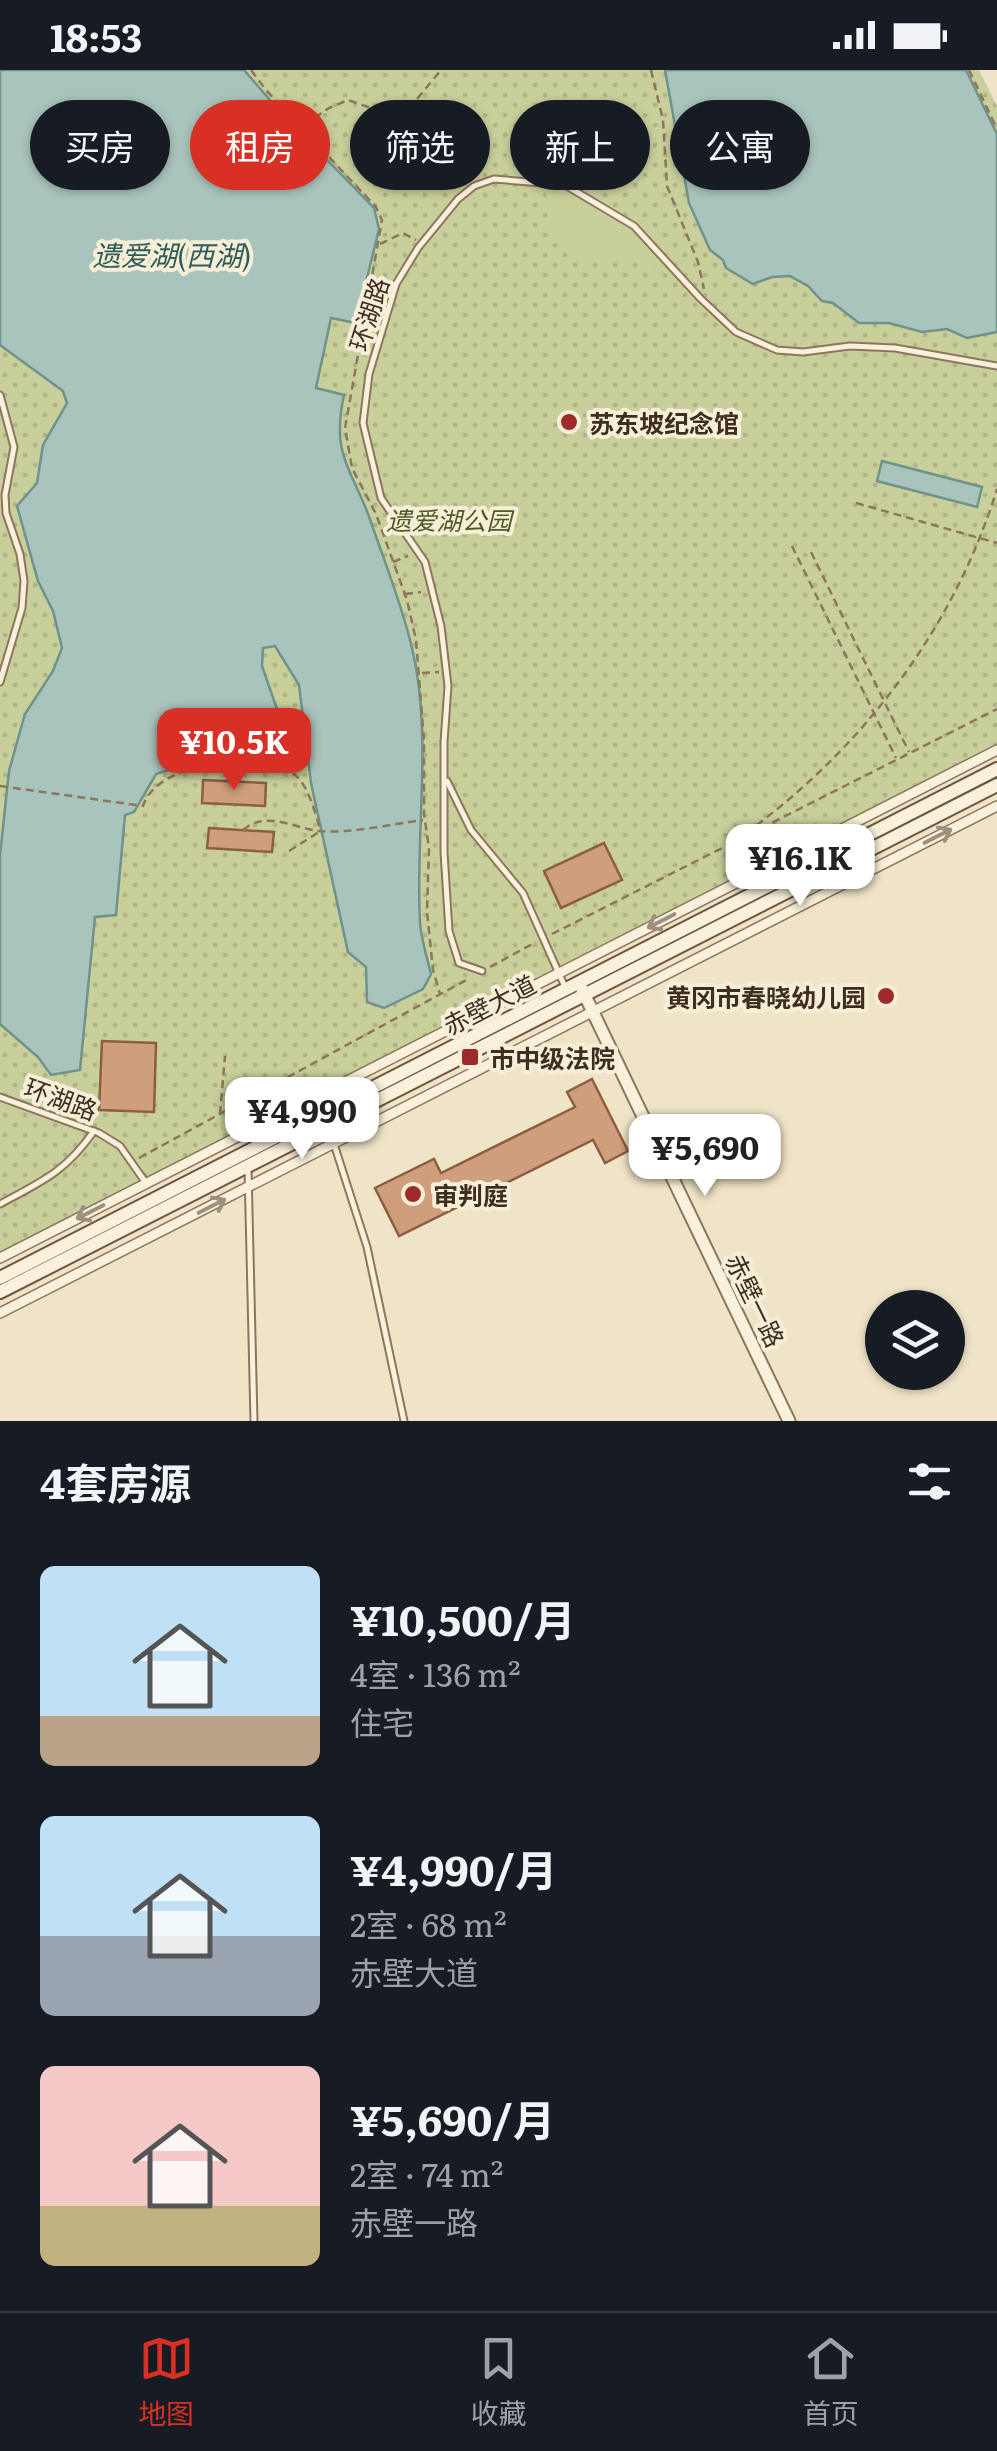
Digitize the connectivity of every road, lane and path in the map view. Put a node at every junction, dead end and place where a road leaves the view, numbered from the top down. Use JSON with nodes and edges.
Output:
{"nodes":[{"id":1,"x":441,"y":70,"type":"edge"},
{"id":2,"x":651,"y":70,"type":"edge"},
{"id":3,"x":969,"y":70,"type":"edge"},
{"id":4,"x":330,"y":108,"type":"edge"},
{"id":5,"x":997,"y":128,"type":"edge"},
{"id":6,"x":422,"y":243,"type":"junction"},
{"id":7,"x":380,"y":244,"type":"dead end"},
{"id":8,"x":707,"y":306,"type":"junction"},
{"id":9,"x":997,"y":366,"type":"edge"},
{"id":10,"x":0,"y":395,"type":"edge"},
{"id":11,"x":997,"y":489,"type":"edge"},
{"id":12,"x":856,"y":503,"type":"dead end"},
{"id":13,"x":982,"y":538,"type":"junction"},
{"id":14,"x":997,"y":543,"type":"edge"},
{"id":15,"x":792,"y":546,"type":"dead end"},
{"id":16,"x":418,"y":551,"type":"junction"},
{"id":17,"x":810,"y":552,"type":"dead end"},
{"id":18,"x":393,"y":562,"type":"dead end"},
{"id":19,"x":433,"y":590,"type":"junction"},
{"id":20,"x":406,"y":594,"type":"dead end"},
{"id":21,"x":446,"y":671,"type":"junction"},
{"id":22,"x":420,"y":673,"type":"dead end"},
{"id":23,"x":0,"y":682,"type":"edge"},
{"id":24,"x":884,"y":701,"type":"junction"},
{"id":25,"x":997,"y":709,"type":"edge"},
{"id":26,"x":875,"y":714,"type":"junction"},
{"id":27,"x":997,"y":750,"type":"edge"},
{"id":28,"x":910,"y":753,"type":"junction"},
{"id":29,"x":897,"y":760,"type":"junction"},
{"id":30,"x":997,"y":769,"type":"edge"},
{"id":31,"x":445,"y":776,"type":"junction"},
{"id":32,"x":997,"y":785,"type":"edge"},
{"id":33,"x":1,"y":786,"type":"edge"},
{"id":34,"x":997,"y":806,"type":"edge"},
{"id":35,"x":424,"y":810,"type":"dead end"},
{"id":36,"x":445,"y":810,"type":"junction"},
{"id":37,"x":425,"y":820,"type":"dead end"},
{"id":38,"x":243,"y":830,"type":"dead end"},
{"id":39,"x":321,"y":831,"type":"junction"},
{"id":40,"x":737,"y":840,"type":"junction"},
{"id":41,"x":289,"y":851,"type":"dead end"},
{"id":42,"x":544,"y":938,"type":"junction"},
{"id":43,"x":482,"y":972,"type":"junction"},
{"id":44,"x":559,"y":973,"type":"junction"},
{"id":45,"x":576,"y":989,"type":"junction"},
{"id":46,"x":593,"y":1013,"type":"junction"},
{"id":47,"x":226,"y":1056,"type":"dead end"},
{"id":48,"x":0,"y":1097,"type":"edge"},
{"id":49,"x":220,"y":1114,"type":"junction"},
{"id":50,"x":94,"y":1131,"type":"junction"},
{"id":51,"x":334,"y":1144,"type":"junction"},
{"id":52,"x":133,"y":1161,"type":"junction"},
{"id":53,"x":248,"y":1166,"type":"junction"},
{"id":54,"x":146,"y":1183,"type":"junction"},
{"id":55,"x":249,"y":1187,"type":"junction"},
{"id":56,"x":0,"y":1204,"type":"edge"},
{"id":57,"x":0,"y":1258,"type":"edge"},
{"id":58,"x":0,"y":1278,"type":"edge"},
{"id":59,"x":0,"y":1292,"type":"edge"},
{"id":60,"x":0,"y":1314,"type":"edge"},
{"id":61,"x":254,"y":1421,"type":"edge"},
{"id":62,"x":404,"y":1421,"type":"edge"},
{"id":63,"x":789,"y":1421,"type":"edge"}],
"edges":[{"from":1,"to":4,"type":"path"},
{"from":2,"to":8,"type":"path"},
{"from":3,"to":5,"type":"path"},
{"from":6,"to":7,"type":"path"},
{"from":6,"to":8,"type":"lane","name":"环湖路"},
{"from":6,"to":16,"type":"lane","name":"环湖路"},
{"from":8,"to":9,"type":"lane","name":"环湖路"},
{"from":10,"to":23,"type":"lane"},
{"from":11,"to":13,"type":"path"},
{"from":12,"to":13,"type":"path"},
{"from":13,"to":14,"type":"path"},
{"from":13,"to":24,"type":"path"},
{"from":15,"to":26,"type":"path"},
{"from":16,"to":18,"type":"path"},
{"from":16,"to":19,"type":"lane","name":"环湖路"},
{"from":17,"to":24,"type":"path"},
{"from":19,"to":20,"type":"path"},
{"from":19,"to":21,"type":"lane","name":"环湖路"},
{"from":21,"to":22,"type":"path"},
{"from":21,"to":31,"type":"lane","name":"环湖路"},
{"from":24,"to":26,"type":"path"},
{"from":24,"to":28,"type":"path"},
{"from":25,"to":28,"type":"path"},
{"from":26,"to":29,"type":"path"},
{"from":26,"to":40,"type":"path"},
{"from":27,"to":44,"type":"street","one_way":true},
{"from":28,"to":29,"type":"path"},
{"from":29,"to":40,"type":"path"},
{"from":30,"to":45,"type":"main road","name":"赤壁大道"},
{"from":31,"to":36,"type":"lane","name":"环湖路"},
{"from":31,"to":42,"type":"lane"},
{"from":32,"to":45,"type":"main road","name":"赤壁大道"},
{"from":33,"to":39,"type":"path"},
{"from":46,"to":34,"type":"street","one_way":true},
{"from":35,"to":36,"type":"path"},
{"from":36,"to":43,"type":"lane","name":"环湖路"},
{"from":37,"to":39,"type":"path"},
{"from":38,"to":39,"type":"path"},
{"from":39,"to":41,"type":"path"},
{"from":40,"to":42,"type":"path"},
{"from":42,"to":43,"type":"path"},
{"from":42,"to":44,"type":"lane"},
{"from":43,"to":49,"type":"path"},
{"from":44,"to":45,"type":"lane"},
{"from":44,"to":54,"type":"street"},
{"from":45,"to":46,"type":"street","name":"赤壁一路"},
{"from":45,"to":53,"type":"main road","name":"赤壁大道"},
{"from":45,"to":58,"type":"main road","name":"赤壁大道"},
{"from":46,"to":51,"type":"street"},
{"from":46,"to":63,"type":"street","name":"赤壁一路"},
{"from":47,"to":49,"type":"path"},
{"from":48,"to":50,"type":"lane","name":"环湖路"},
{"from":49,"to":52,"type":"path"},
{"from":50,"to":52,"type":"lane","name":"环湖路"},
{"from":50,"to":56,"type":"lane"},
{"from":51,"to":55,"type":"street"},
{"from":51,"to":62,"type":"lane"},
{"from":52,"to":54,"type":"lane","name":"环湖路"},
{"from":53,"to":55,"type":"lane"},
{"from":53,"to":59,"type":"main road","name":"赤壁大道"},
{"from":54,"to":57,"type":"street","one_way":true},
{"from":60,"to":55,"type":"street","one_way":true},
{"from":55,"to":61,"type":"lane"}]}
